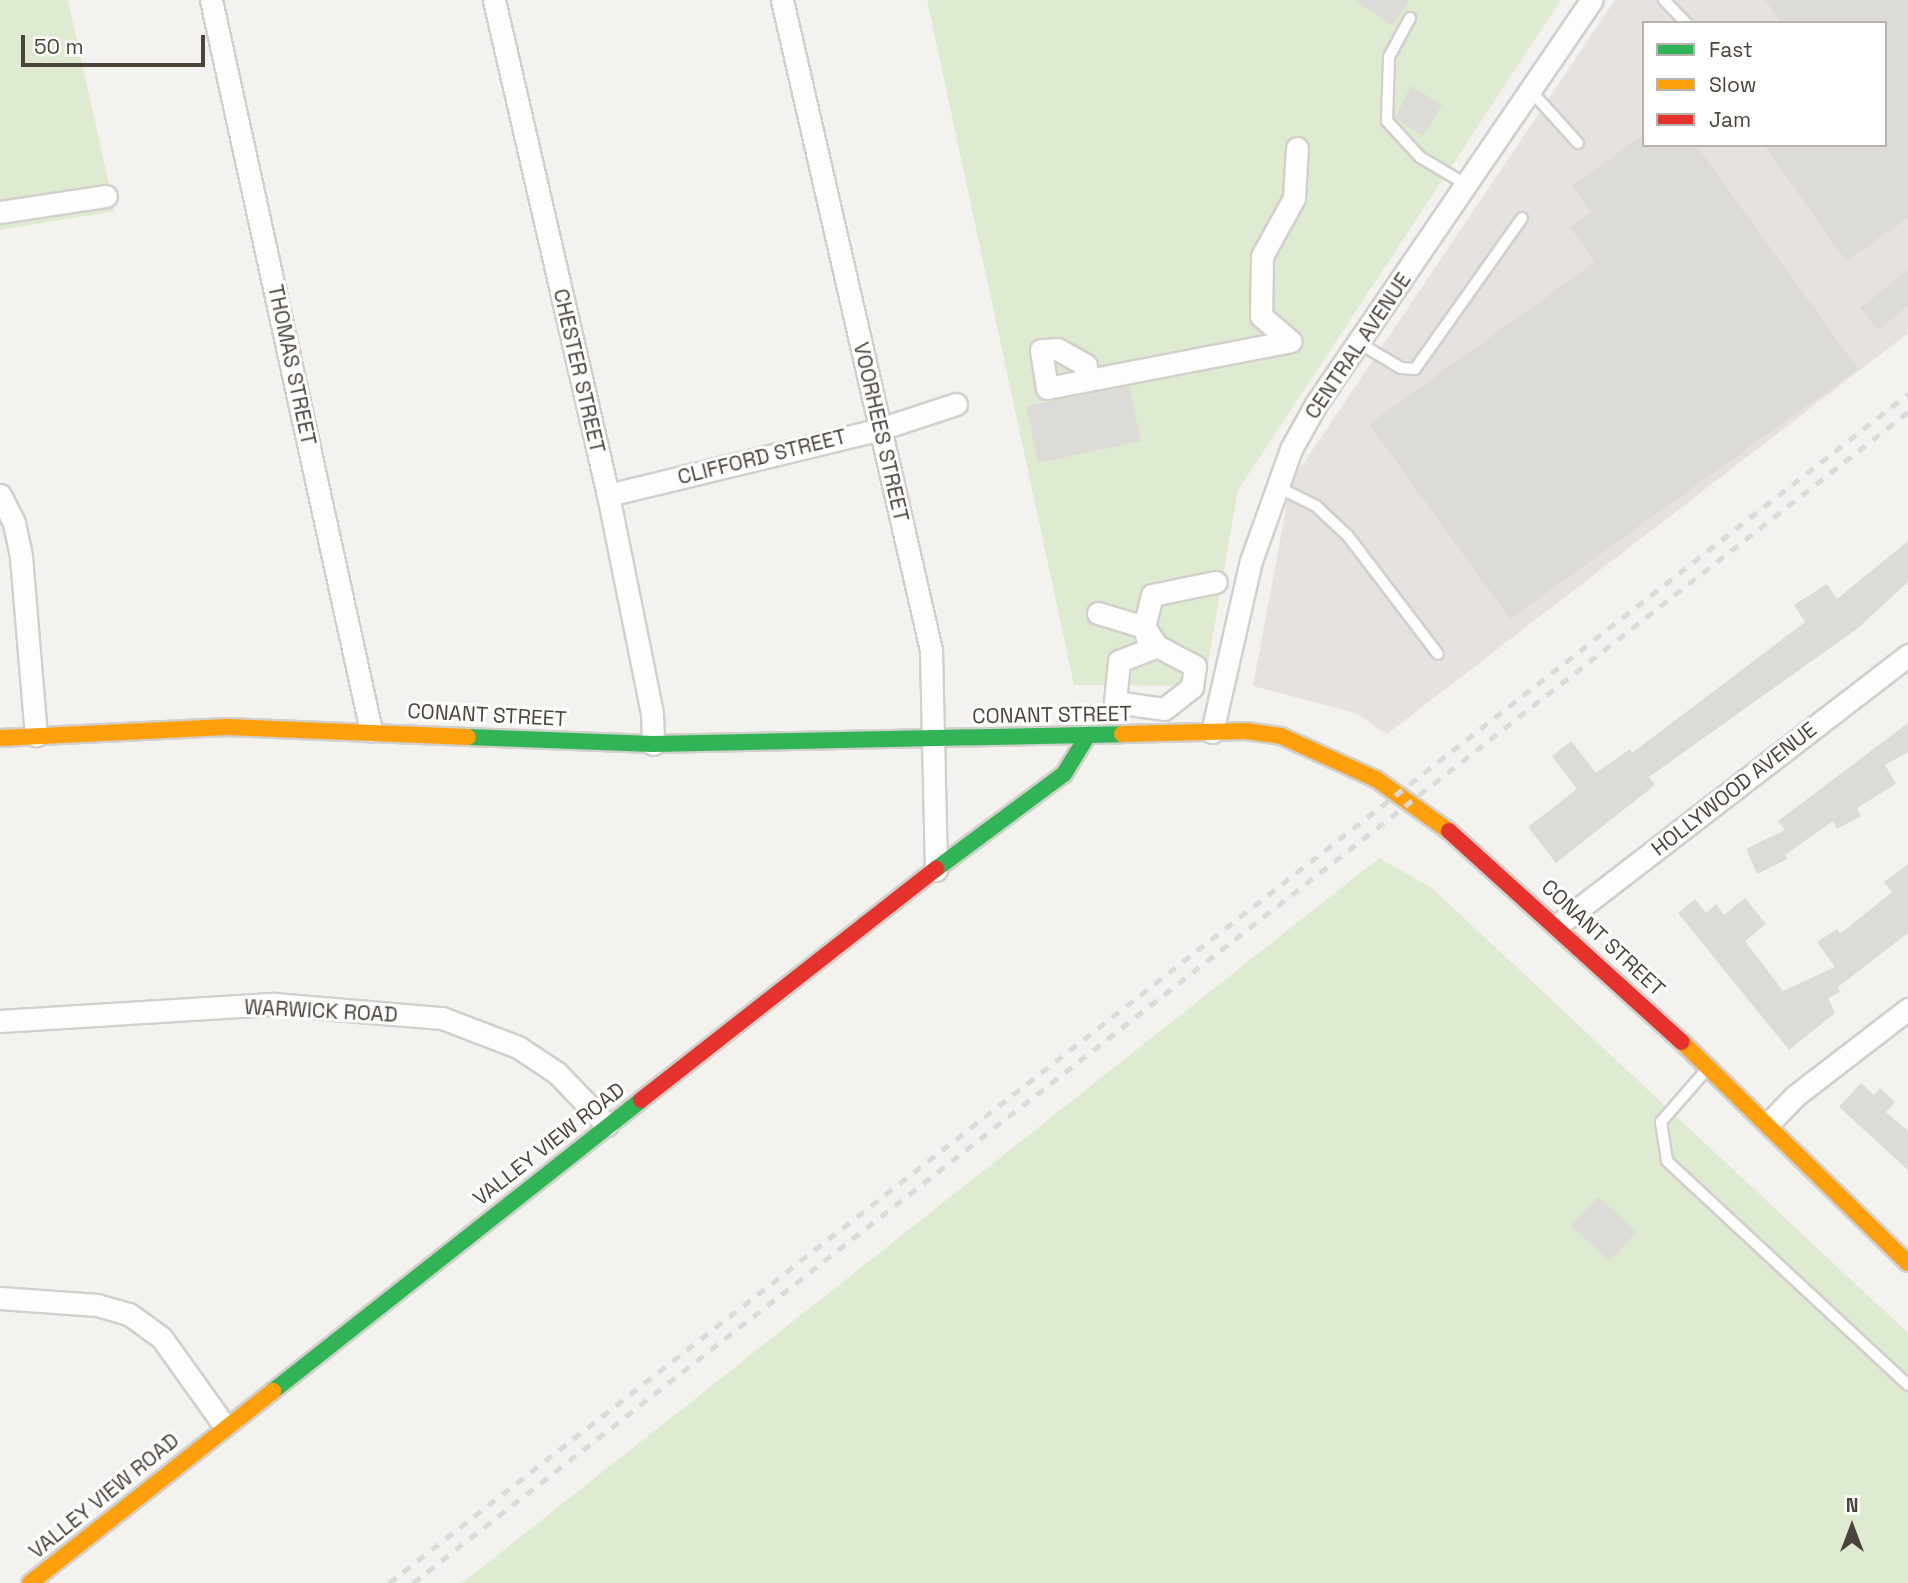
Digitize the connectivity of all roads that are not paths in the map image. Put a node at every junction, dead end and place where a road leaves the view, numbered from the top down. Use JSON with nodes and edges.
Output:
{"nodes":[{"id":1,"x":211,"y":0,"type":"edge"},
{"id":2,"x":494,"y":0,"type":"edge"},
{"id":3,"x":782,"y":0,"type":"edge"},
{"id":4,"x":1592,"y":0,"type":"edge"},
{"id":5,"x":1664,"y":0,"type":"edge"},
{"id":6,"x":1410,"y":19,"type":"dead end"},
{"id":7,"x":1684,"y":21,"type":"edge"},
{"id":8,"x":1531,"y":91,"type":"junction"},
{"id":9,"x":1578,"y":144,"type":"dead end"},
{"id":10,"x":1297,"y":148,"type":"dead end"},
{"id":11,"x":1467,"y":185,"type":"junction"},
{"id":12,"x":106,"y":196,"type":"dead end"},
{"id":13,"x":0,"y":212,"type":"edge"},
{"id":14,"x":1522,"y":218,"type":"dead end"},
{"id":15,"x":1359,"y":343,"type":"junction"},
{"id":16,"x":1086,"y":365,"type":"dead end"},
{"id":17,"x":956,"y":404,"type":"dead end"},
{"id":18,"x":880,"y":429,"type":"junction"},
{"id":19,"x":1276,"y":486,"type":"junction"},
{"id":20,"x":0,"y":495,"type":"edge"},
{"id":21,"x":608,"y":495,"type":"junction"},
{"id":22,"x":1216,"y":582,"type":"dead end"},
{"id":23,"x":1098,"y":614,"type":"dead end"},
{"id":24,"x":1144,"y":627,"type":"junction"},
{"id":25,"x":1438,"y":654,"type":"dead end"},
{"id":26,"x":1908,"y":655,"type":"edge"},
{"id":27,"x":371,"y":731,"type":"junction"},
{"id":28,"x":1212,"y":732,"type":"junction"},
{"id":29,"x":36,"y":735,"type":"junction"},
{"id":30,"x":1088,"y":735,"type":"junction"},
{"id":31,"x":0,"y":738,"type":"edge"},
{"id":32,"x":933,"y":739,"type":"junction"},
{"id":33,"x":653,"y":744,"type":"junction"},
{"id":34,"x":936,"y":870,"type":"junction"},
{"id":35,"x":1559,"y":924,"type":"junction"},
{"id":36,"x":1908,"y":1009,"type":"edge"},
{"id":37,"x":0,"y":1021,"type":"edge"},
{"id":38,"x":1709,"y":1068,"type":"junction"},
{"id":39,"x":1769,"y":1123,"type":"junction"},
{"id":40,"x":607,"y":1125,"type":"junction"},
{"id":41,"x":1908,"y":1263,"type":"edge"},
{"id":42,"x":0,"y":1297,"type":"edge"},
{"id":43,"x":1908,"y":1385,"type":"edge"},
{"id":44,"x":224,"y":1425,"type":"junction"},
{"id":45,"x":30,"y":1583,"type":"edge"}],
"edges":[{"from":1,"to":27,"type":"street","name":"THOMAS STREET"},
{"from":2,"to":21,"type":"street","name":"CHESTER STREET"},
{"from":3,"to":18,"type":"street","name":"VOORHEES STREET"},
{"from":4,"to":8,"type":"street","name":"CENTRAL AVENUE"},
{"from":5,"to":7,"type":"lane"},
{"from":6,"to":11,"type":"lane"},
{"from":8,"to":9,"type":"lane"},
{"from":8,"to":11,"type":"street","name":"CENTRAL AVENUE"},
{"from":10,"to":16,"type":"street"},
{"from":11,"to":15,"type":"street","name":"CENTRAL AVENUE"},
{"from":12,"to":13,"type":"street"},
{"from":14,"to":15,"type":"lane"},
{"from":15,"to":19,"type":"street","name":"CENTRAL AVENUE"},
{"from":17,"to":18,"type":"street","name":"CLIFFORD STREET"},
{"from":18,"to":21,"type":"street","name":"CLIFFORD STREET"},
{"from":18,"to":32,"type":"street","name":"VOORHEES STREET"},
{"from":19,"to":25,"type":"lane"},
{"from":19,"to":28,"type":"street","name":"CENTRAL AVENUE"},
{"from":20,"to":29,"type":"street"},
{"from":21,"to":33,"type":"street","name":"CHESTER STREET"},
{"from":22,"to":24,"type":"street"},
{"from":23,"to":24,"type":"street"},
{"from":24,"to":24,"type":"street"},
{"from":26,"to":35,"type":"street","name":"HOLLYWOOD AVENUE"},
{"from":27,"to":29,"type":"street","name":"CONANT STREET"},
{"from":27,"to":33,"type":"street","name":"CONANT STREET"},
{"from":28,"to":30,"type":"street","name":"CONANT STREET"},
{"from":28,"to":35,"type":"street","name":"CONANT STREET"},
{"from":29,"to":31,"type":"street","name":"CONANT STREET"},
{"from":30,"to":32,"type":"street","name":"CONANT STREET"},
{"from":30,"to":34,"type":"street","name":"VALLEY VIEW ROAD"},
{"from":32,"to":33,"type":"street","name":"CONANT STREET"},
{"from":32,"to":34,"type":"street","name":"VOORHEES STREET"},
{"from":34,"to":40,"type":"street","name":"VALLEY VIEW ROAD"},
{"from":35,"to":38,"type":"street","name":"CONANT STREET"},
{"from":36,"to":39,"type":"street"},
{"from":37,"to":40,"type":"street","name":"WARWICK ROAD"},
{"from":38,"to":39,"type":"street","name":"CONANT STREET"},
{"from":38,"to":43,"type":"lane"},
{"from":39,"to":41,"type":"street","name":"CONANT STREET"},
{"from":40,"to":44,"type":"street","name":"VALLEY VIEW ROAD"},
{"from":42,"to":44,"type":"street"},
{"from":44,"to":45,"type":"street","name":"VALLEY VIEW ROAD"}]}
